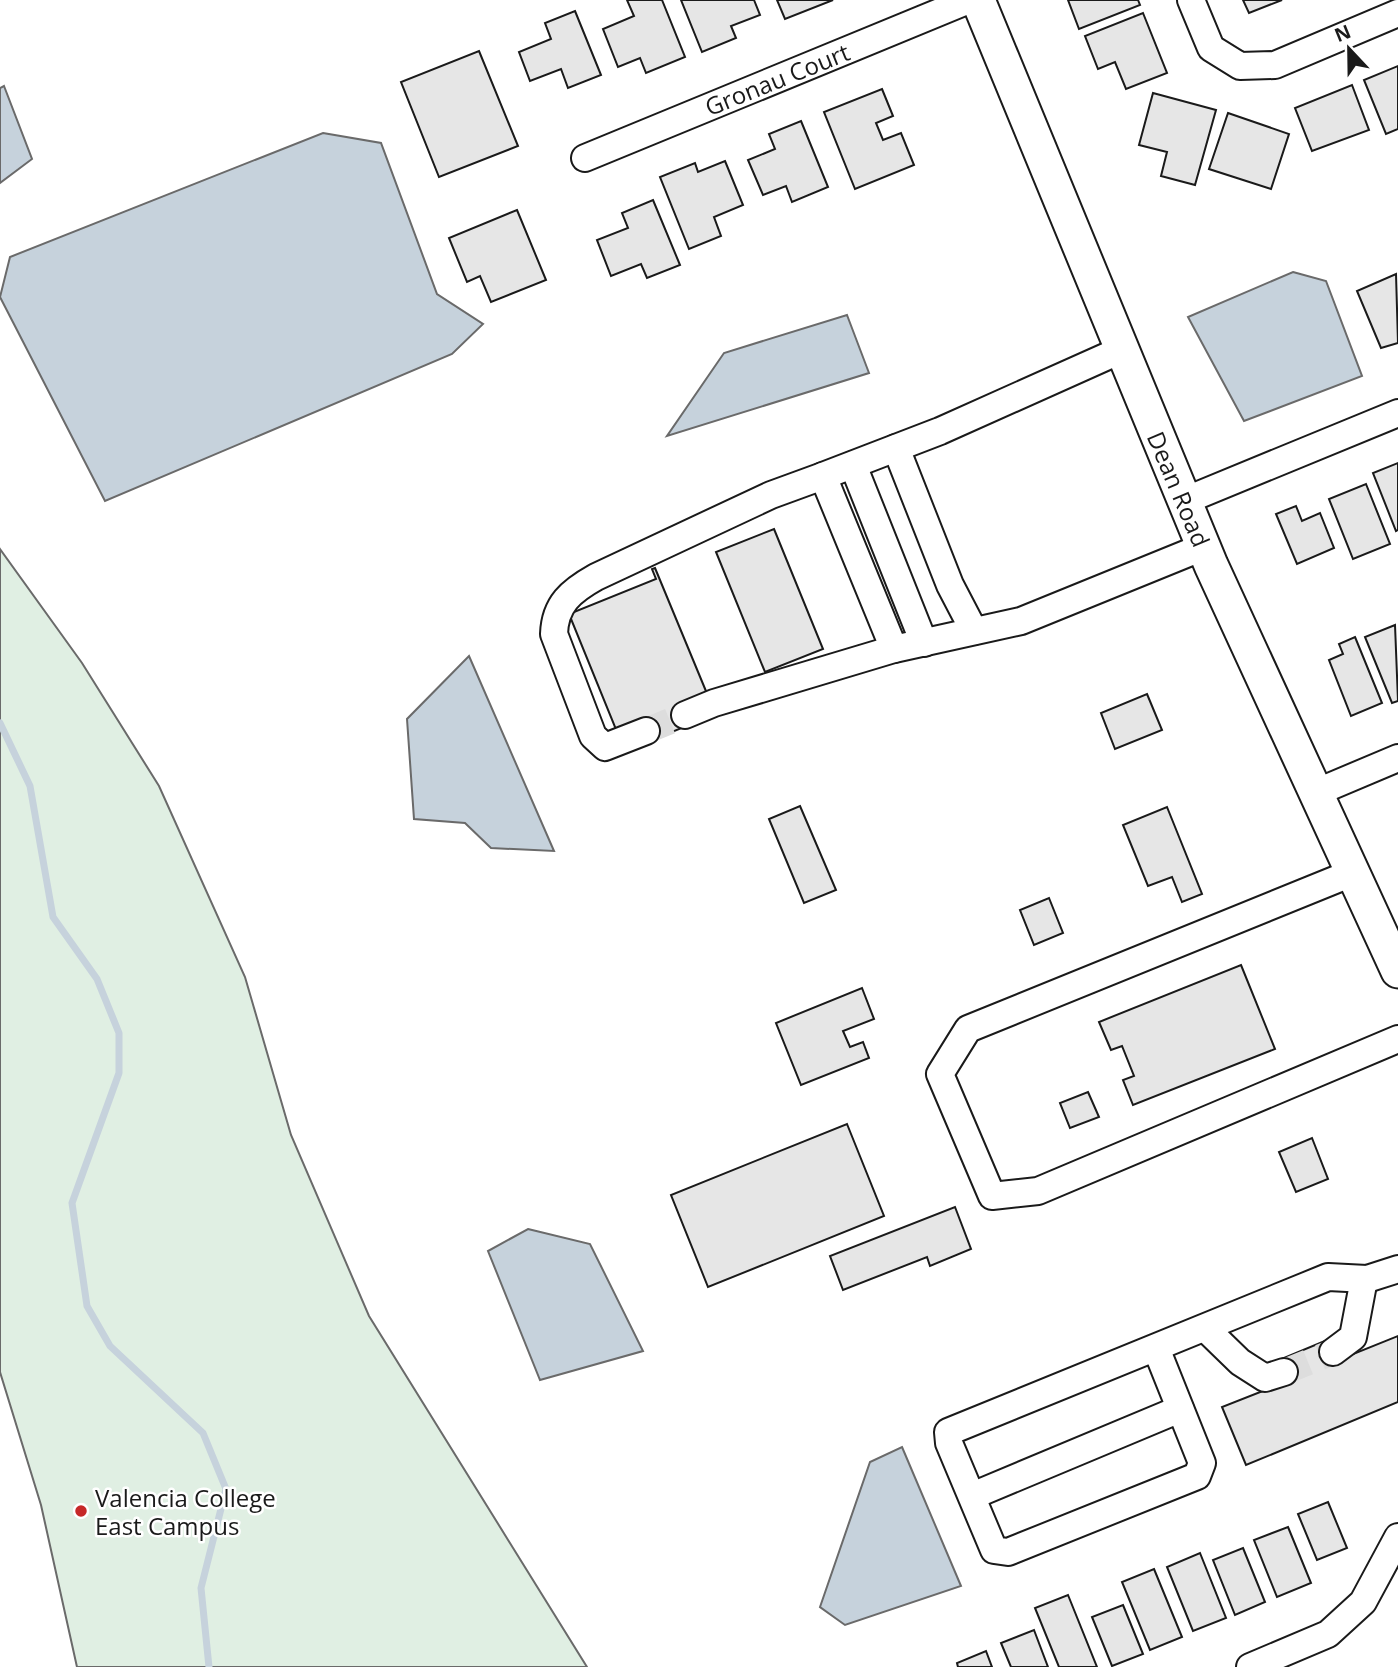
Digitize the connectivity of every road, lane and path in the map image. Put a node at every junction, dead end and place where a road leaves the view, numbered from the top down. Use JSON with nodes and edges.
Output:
{"nodes":[{"id":1,"x":969,"y":0,"type":"edge"},
{"id":2,"x":978,"y":0,"type":"edge"},
{"id":3,"x":1191,"y":0,"type":"edge"},
{"id":4,"x":1398,"y":13,"type":"edge"},
{"id":5,"x":585,"y":158,"type":"dead end"},
{"id":6,"x":1121,"y":350,"type":"junction"},
{"id":7,"x":1398,"y":413,"type":"edge"},
{"id":8,"x":896,"y":448,"type":"junction"},
{"id":9,"x":853,"y":465,"type":"junction"},
{"id":10,"x":823,"y":477,"type":"junction"},
{"id":11,"x":1184,"y":501,"type":"junction"},
{"id":12,"x":1203,"y":547,"type":"junction"},
{"id":13,"x":974,"y":632,"type":"junction"},
{"id":14,"x":924,"y":643,"type":"junction"},
{"id":15,"x":894,"y":649,"type":"junction"},
{"id":16,"x":685,"y":715,"type":"tunnel mouth"},
{"id":17,"x":646,"y":731,"type":"tunnel mouth"},
{"id":18,"x":1398,"y":758,"type":"edge"},
{"id":19,"x":1315,"y":793,"type":"junction"},
{"id":20,"x":1352,"y":873,"type":"junction"},
{"id":21,"x":1398,"y":971,"type":"edge"},
{"id":22,"x":1398,"y":1039,"type":"edge"},
{"id":23,"x":1398,"y":1269,"type":"edge"},
{"id":24,"x":1364,"y":1279,"type":"junction"},
{"id":25,"x":1205,"y":1328,"type":"junction"},
{"id":26,"x":1156,"y":1348,"type":"junction"},
{"id":27,"x":1332,"y":1352,"type":"tunnel mouth"},
{"id":28,"x":1284,"y":1372,"type":"tunnel mouth"},
{"id":29,"x":1180,"y":1409,"type":"junction"},
{"id":30,"x":972,"y":1496,"type":"junction"},
{"id":31,"x":1398,"y":1537,"type":"edge"},
{"id":32,"x":1250,"y":1667,"type":"edge"}],
"edges":[{"from":1,"to":5,"type":"street","name":"Gronau Court"},
{"from":2,"to":6,"type":"main road","name":"Dean Road"},
{"from":3,"to":4,"type":"street"},
{"from":6,"to":8,"type":"street"},
{"from":6,"to":11,"type":"main road","name":"Dean Road"},
{"from":7,"to":11,"type":"street"},
{"from":8,"to":9,"type":"street"},
{"from":8,"to":13,"type":"street"},
{"from":9,"to":10,"type":"street"},
{"from":9,"to":14,"type":"street"},
{"from":10,"to":15,"type":"street"},
{"from":10,"to":17,"type":"street"},
{"from":11,"to":12,"type":"main road","name":"Dean Road"},
{"from":12,"to":13,"type":"street"},
{"from":12,"to":19,"type":"main road","name":"Dean Road"},
{"from":13,"to":14,"type":"street"},
{"from":14,"to":15,"type":"street"},
{"from":15,"to":16,"type":"street"},
{"from":18,"to":19,"type":"street"},
{"from":19,"to":20,"type":"main road","name":"Dean Road"},
{"from":20,"to":21,"type":"main road","name":"Dean Road"},
{"from":20,"to":22,"type":"street"},
{"from":23,"to":24,"type":"street"},
{"from":24,"to":25,"type":"street"},
{"from":24,"to":27,"type":"street"},
{"from":25,"to":26,"type":"street"},
{"from":25,"to":28,"type":"street"},
{"from":26,"to":29,"type":"street"},
{"from":26,"to":30,"type":"street"},
{"from":29,"to":30,"type":"street"},
{"from":29,"to":30,"type":"street"},
{"from":31,"to":32,"type":"street"}]}
